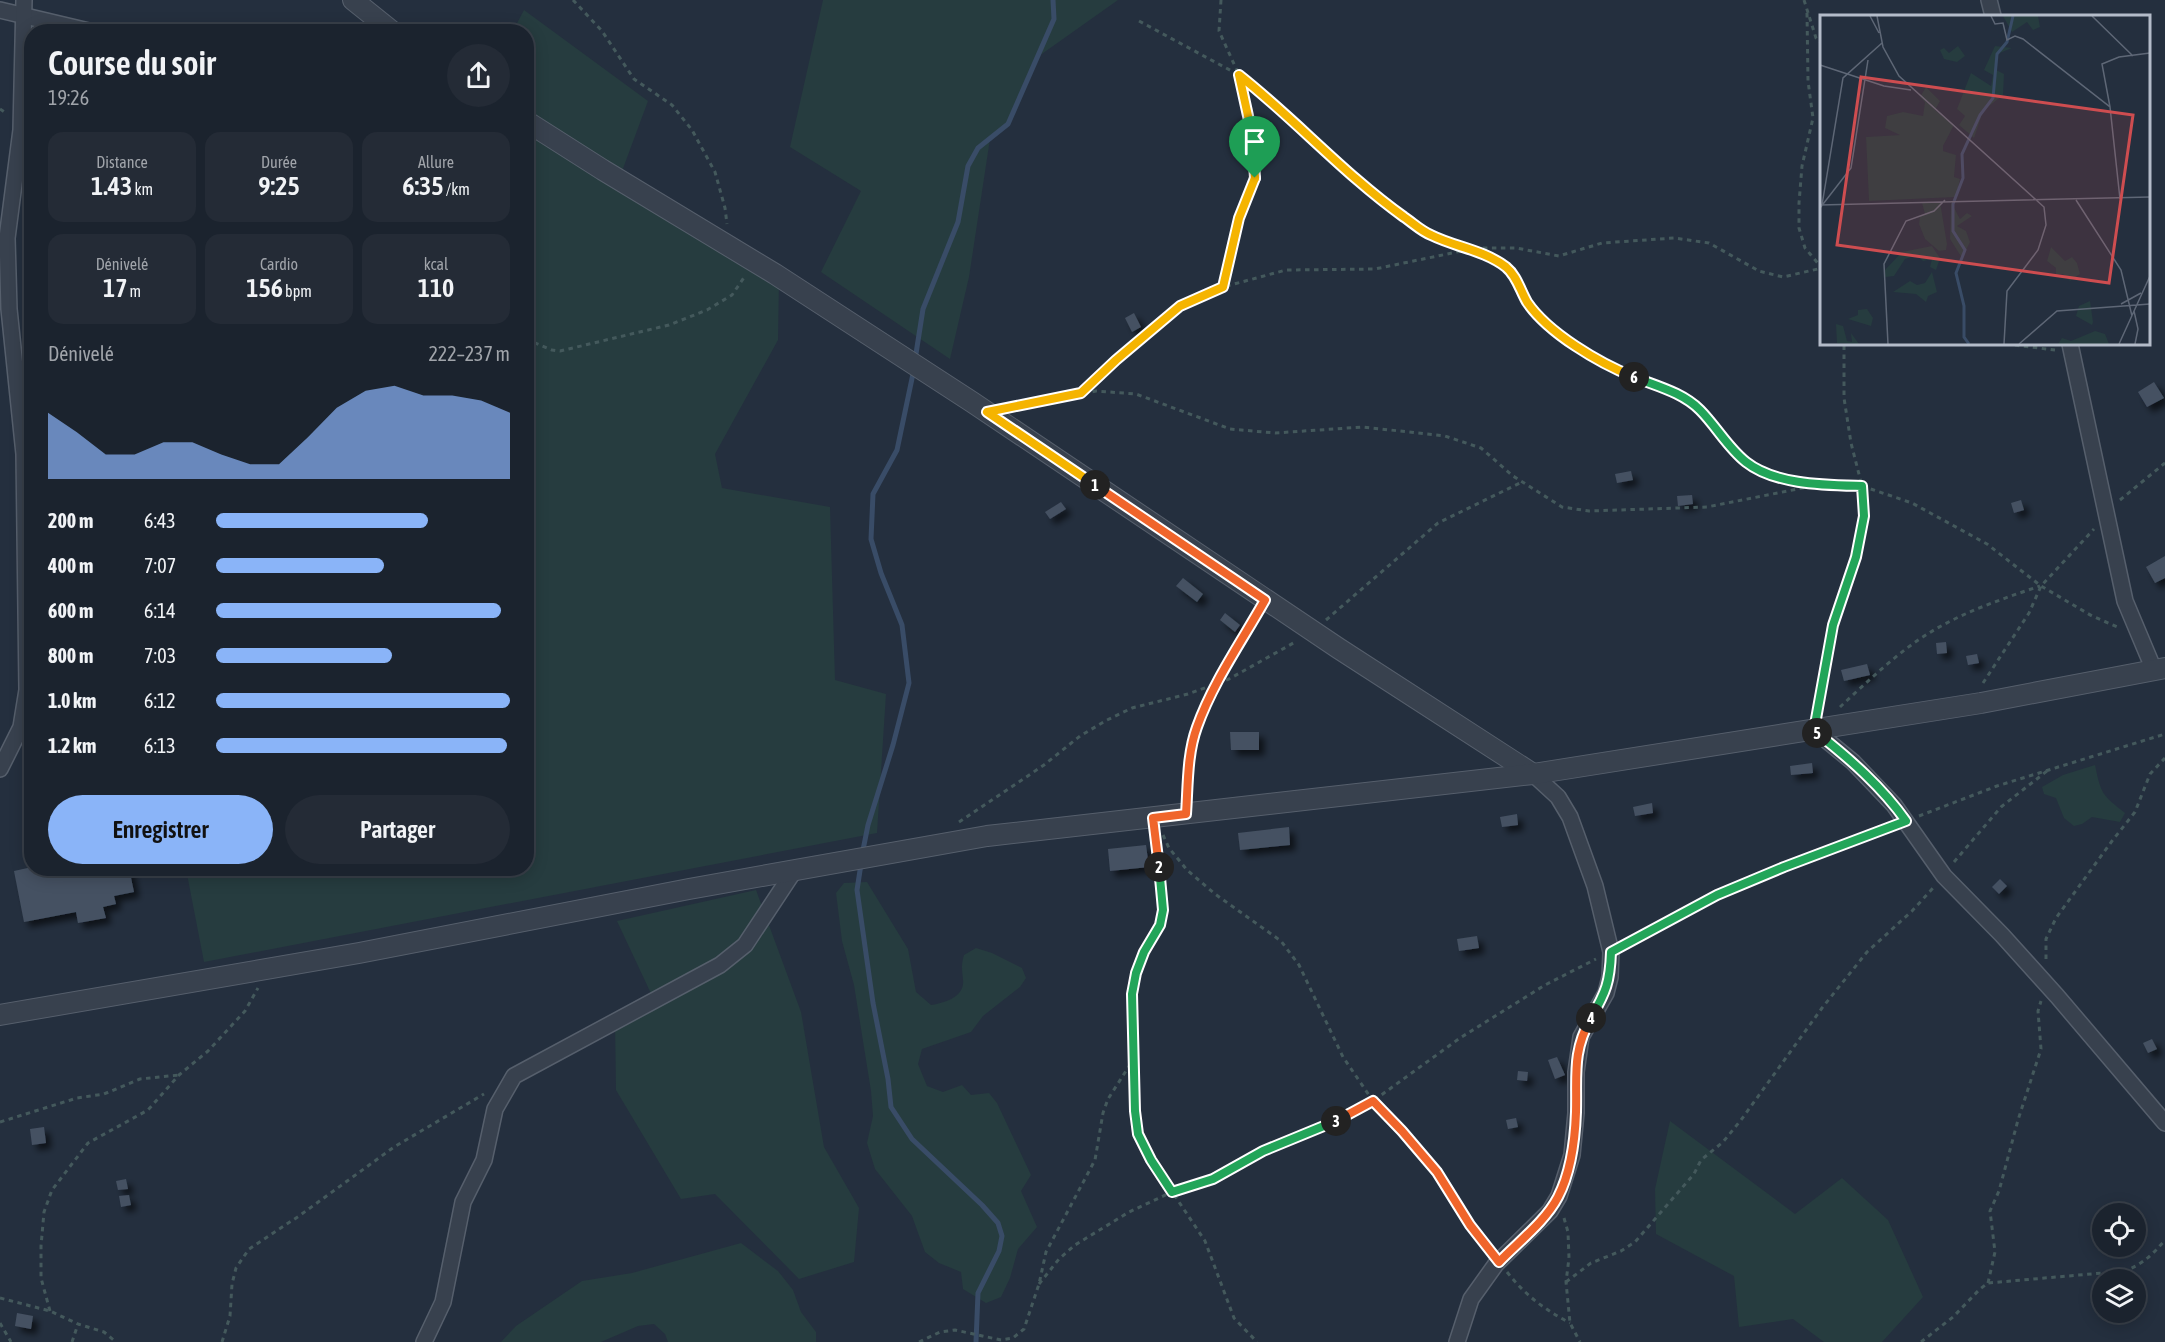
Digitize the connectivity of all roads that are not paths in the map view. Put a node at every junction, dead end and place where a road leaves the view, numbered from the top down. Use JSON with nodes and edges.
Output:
{"nodes":[{"id":1,"x":353,"y":0,"type":"edge"},
{"id":2,"x":1989,"y":0,"type":"edge"},
{"id":3,"x":24,"y":8,"type":"edge"},
{"id":4,"x":0,"y":10,"type":"edge"},
{"id":5,"x":1993,"y":15,"type":"edge"},
{"id":6,"x":70,"y":24,"type":"edge"},
{"id":7,"x":383,"y":24,"type":"edge"},
{"id":8,"x":534,"y":126,"type":"edge"},
{"id":9,"x":2071,"y":348,"type":"edge"},
{"id":10,"x":24,"y":454,"type":"edge"},
{"id":11,"x":2159,"y":669,"type":"edge"},
{"id":12,"x":24,"y":708,"type":"edge"},
{"id":13,"x":1814,"y":730,"type":"junction"},
{"id":14,"x":0,"y":769,"type":"edge"},
{"id":15,"x":1533,"y":774,"type":"junction"},
{"id":16,"x":794,"y":871,"type":"junction"},
{"id":17,"x":0,"y":1015,"type":"edge"},
{"id":18,"x":2165,"y":1124,"type":"edge"},
{"id":19,"x":424,"y":1342,"type":"edge"},
{"id":20,"x":1457,"y":1342,"type":"edge"}],
"edges":[{"from":1,"to":7,"type":"street"},
{"from":2,"to":5,"type":"street"},
{"from":3,"to":4,"type":"street"},
{"from":3,"to":6,"type":"street"},
{"from":3,"to":10,"type":"street"},
{"from":8,"to":15,"type":"street"},
{"from":9,"to":11,"type":"street"},
{"from":11,"to":13,"type":"street"},
{"from":12,"to":14,"type":"street"},
{"from":13,"to":15,"type":"street"},
{"from":13,"to":18,"type":"street"},
{"from":15,"to":16,"type":"street"},
{"from":15,"to":20,"type":"street"},
{"from":16,"to":17,"type":"street"},
{"from":16,"to":19,"type":"street"}]}
